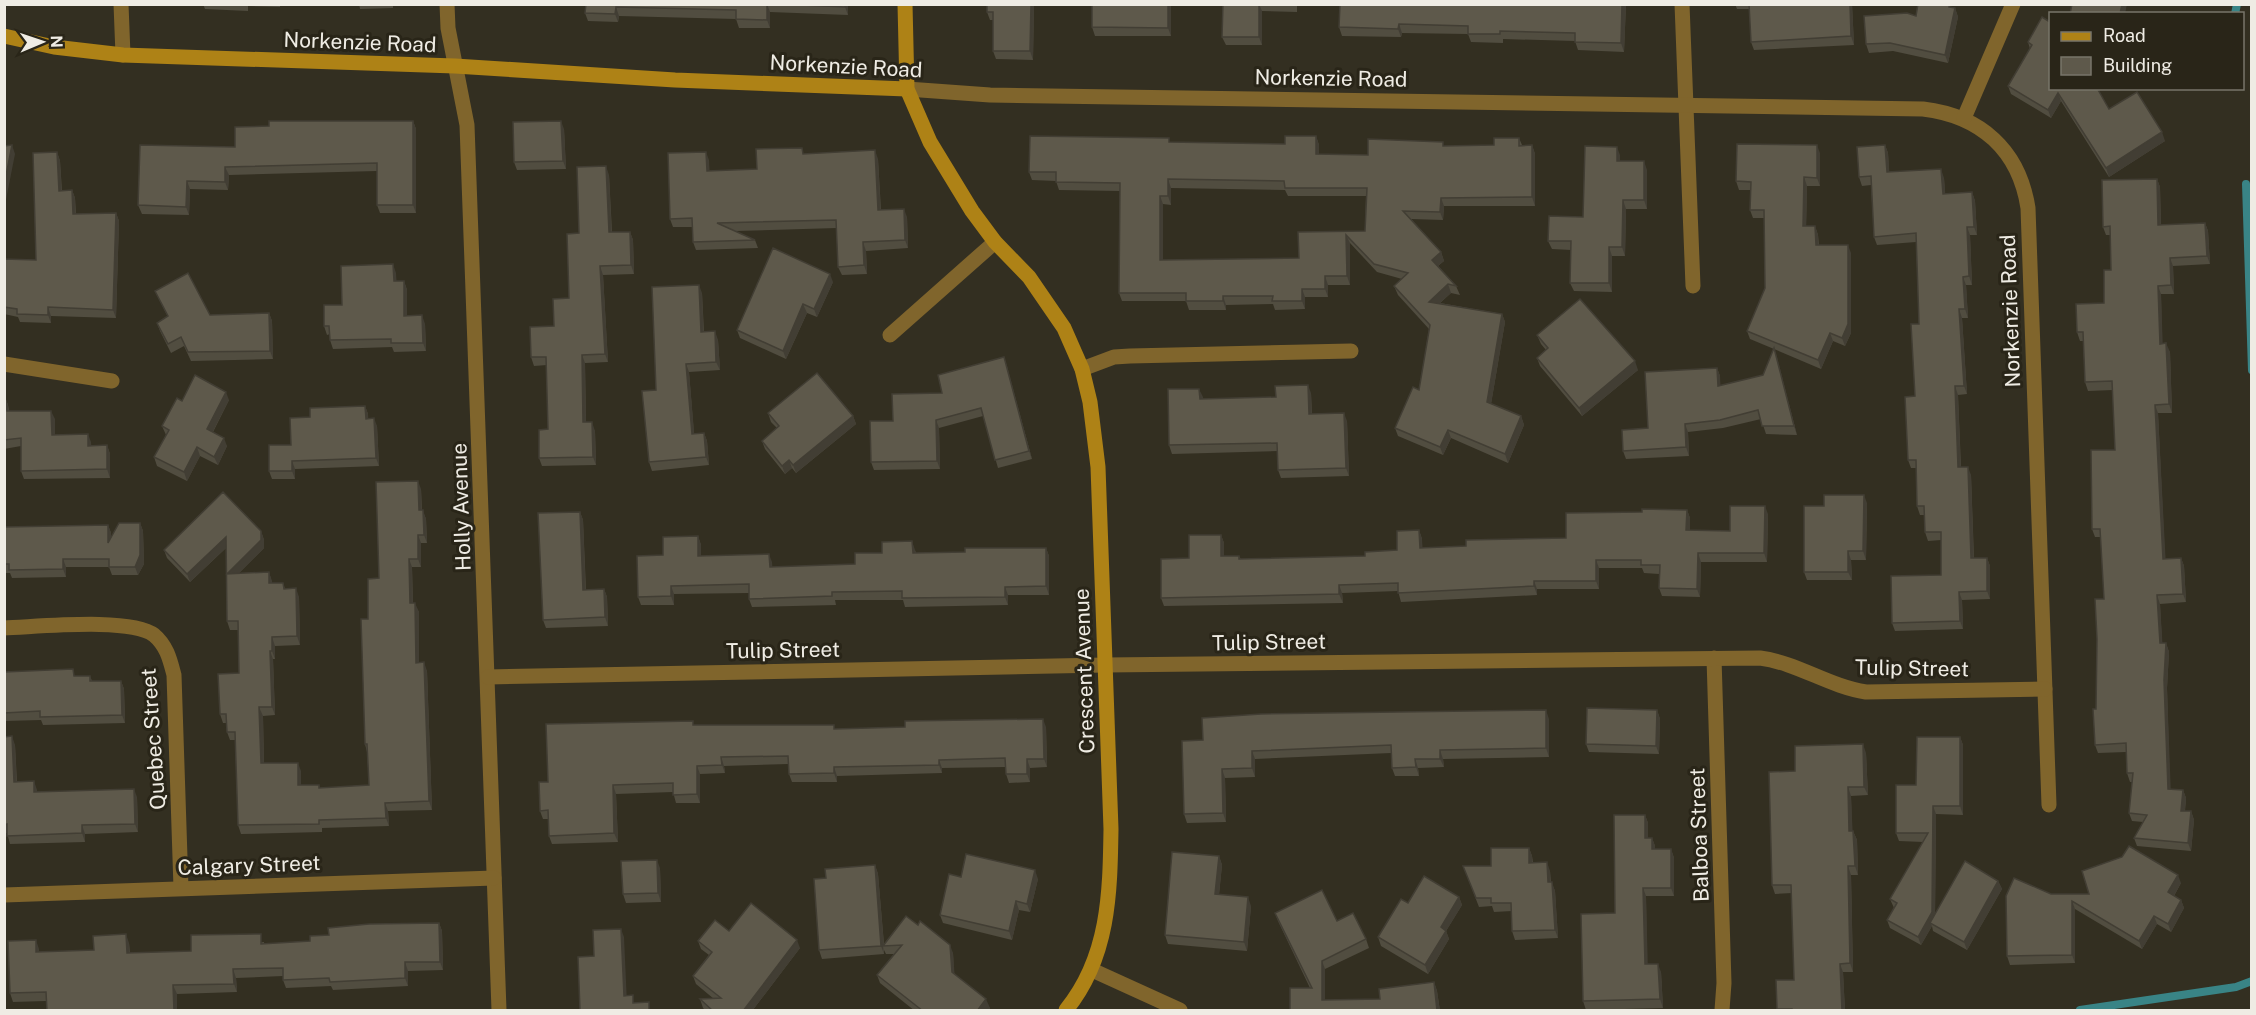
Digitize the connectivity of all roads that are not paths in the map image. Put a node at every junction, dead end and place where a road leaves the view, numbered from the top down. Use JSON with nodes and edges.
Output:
{"nodes":[{"id":1,"x":121,"y":4,"type":"edge"},
{"id":2,"x":447,"y":4,"type":"edge"},
{"id":3,"x":905,"y":4,"type":"edge"},
{"id":4,"x":1682,"y":4,"type":"edge"},
{"id":5,"x":2013,"y":4,"type":"edge"},
{"id":6,"x":4,"y":36,"type":"edge"},
{"id":7,"x":123,"y":55,"type":"junction"},
{"id":8,"x":454,"y":66,"type":"junction"},
{"id":9,"x":907,"y":89,"type":"junction"},
{"id":10,"x":1687,"y":104,"type":"junction"},
{"id":11,"x":1964,"y":118,"type":"junction"},
{"id":12,"x":995,"y":242,"type":"junction"},
{"id":13,"x":1693,"y":286,"type":"dead end"},
{"id":14,"x":890,"y":335,"type":"dead end"},
{"id":15,"x":1351,"y":351,"type":"dead end"},
{"id":16,"x":4,"y":364,"type":"edge"},
{"id":17,"x":1082,"y":369,"type":"junction"},
{"id":18,"x":112,"y":381,"type":"dead end"},
{"id":19,"x":4,"y":628,"type":"edge"},
{"id":20,"x":1714,"y":658,"type":"junction"},
{"id":21,"x":1105,"y":665,"type":"junction"},
{"id":22,"x":488,"y":677,"type":"junction"},
{"id":23,"x":2045,"y":689,"type":"junction"},
{"id":24,"x":2049,"y":805,"type":"dead end"},
{"id":25,"x":494,"y":878,"type":"junction"},
{"id":26,"x":181,"y":888,"type":"junction"},
{"id":27,"x":4,"y":896,"type":"edge"},
{"id":28,"x":1092,"y":970,"type":"junction"},
{"id":29,"x":499,"y":1011,"type":"edge"},
{"id":30,"x":1066,"y":1011,"type":"edge"},
{"id":31,"x":1180,"y":1011,"type":"edge"},
{"id":32,"x":1722,"y":1011,"type":"edge"}],
"edges":[{"from":1,"to":7,"type":"street"},
{"from":2,"to":8,"type":"street","name":"Holly Avenue"},
{"from":3,"to":9,"type":"street"},
{"from":4,"to":10,"type":"street"},
{"from":5,"to":11,"type":"street"},
{"from":6,"to":7,"type":"street","name":"Norkenzie Road"},
{"from":7,"to":8,"type":"street","name":"Norkenzie Road"},
{"from":8,"to":9,"type":"street","name":"Norkenzie Road"},
{"from":8,"to":22,"type":"street","name":"Holly Avenue"},
{"from":9,"to":10,"type":"street","name":"Norkenzie Road"},
{"from":9,"to":12,"type":"street","name":"Crescent Avenue"},
{"from":10,"to":11,"type":"street","name":"Norkenzie Road"},
{"from":10,"to":13,"type":"street"},
{"from":11,"to":23,"type":"street","name":"Norkenzie Road"},
{"from":12,"to":14,"type":"street"},
{"from":12,"to":17,"type":"street","name":"Crescent Avenue"},
{"from":15,"to":17,"type":"street"},
{"from":16,"to":18,"type":"street"},
{"from":17,"to":21,"type":"street","name":"Crescent Avenue"},
{"from":19,"to":26,"type":"street","name":"Quebec Street"},
{"from":20,"to":21,"type":"street","name":"Tulip Street"},
{"from":20,"to":23,"type":"street","name":"Tulip Street"},
{"from":20,"to":32,"type":"street","name":"Balboa Street"},
{"from":21,"to":22,"type":"street","name":"Tulip Street"},
{"from":21,"to":28,"type":"street","name":"Crescent Avenue"},
{"from":22,"to":25,"type":"street","name":"Holly Avenue"},
{"from":23,"to":24,"type":"street","name":"Norkenzie Road"},
{"from":25,"to":26,"type":"street","name":"Calgary Street"},
{"from":25,"to":29,"type":"street","name":"Holly Avenue"},
{"from":26,"to":27,"type":"street","name":"Calgary Street"},
{"from":28,"to":30,"type":"street","name":"Crescent Avenue"},
{"from":28,"to":31,"type":"street"}]}
